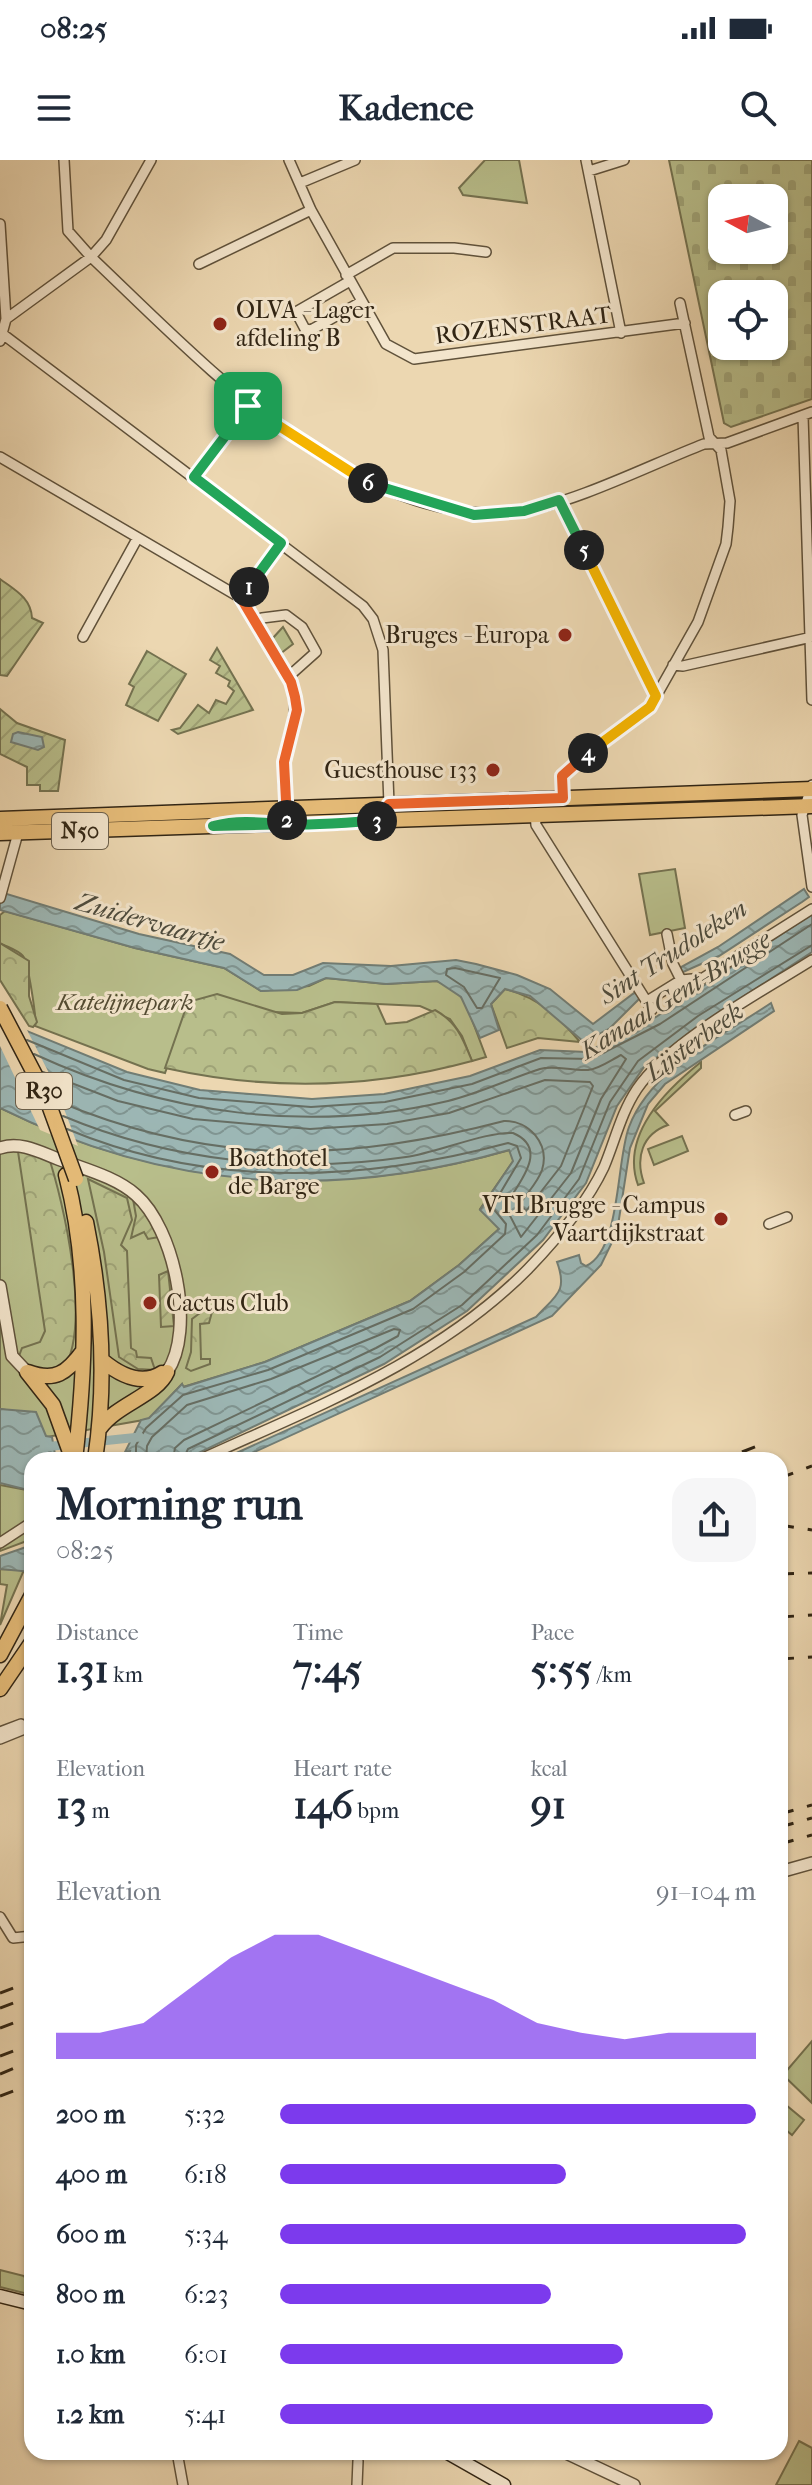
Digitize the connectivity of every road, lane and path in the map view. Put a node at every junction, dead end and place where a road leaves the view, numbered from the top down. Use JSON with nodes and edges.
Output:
{"nodes":[{"id":1,"x":64,"y":160,"type":"edge"},
{"id":2,"x":151,"y":160,"type":"edge"},
{"id":3,"x":289,"y":160,"type":"edge"},
{"id":4,"x":355,"y":160,"type":"edge"},
{"id":5,"x":586,"y":160,"type":"edge"},
{"id":6,"x":624,"y":160,"type":"edge"},
{"id":7,"x":589,"y":171,"type":"junction"},
{"id":8,"x":300,"y":183,"type":"junction"},
{"id":9,"x":311,"y":210,"type":"junction"},
{"id":10,"x":0,"y":224,"type":"edge"},
{"id":11,"x":486,"y":252,"type":"dead end"},
{"id":12,"x":91,"y":257,"type":"junction"},
{"id":13,"x":199,"y":264,"type":"dead end"},
{"id":14,"x":348,"y":278,"type":"junction"},
{"id":15,"x":361,"y":302,"type":"junction"},
{"id":16,"x":680,"y":303,"type":"dead end"},
{"id":17,"x":6,"y":319,"type":"junction"},
{"id":18,"x":685,"y":323,"type":"junction"},
{"id":19,"x":621,"y":333,"type":"junction"},
{"id":20,"x":1,"y":336,"type":"edge"},
{"id":21,"x":248,"y":406,"type":"junction"},
{"id":22,"x":807,"y":414,"type":"edge"},
{"id":23,"x":715,"y":443,"type":"junction"},
{"id":24,"x":0,"y":457,"type":"edge"},
{"id":25,"x":194,"y":477,"type":"junction"},
{"id":26,"x":559,"y":500,"type":"junction"},
{"id":27,"x":137,"y":539,"type":"junction"},
{"id":28,"x":281,"y":543,"type":"junction"},
{"id":29,"x":810,"y":574,"type":"edge"},
{"id":30,"x":241,"y":598,"type":"junction"},
{"id":31,"x":255,"y":622,"type":"junction"},
{"id":32,"x":83,"y":637,"type":"dead end"},
{"id":33,"x":811,"y":637,"type":"edge"},
{"id":34,"x":673,"y":665,"type":"junction"},
{"id":35,"x":288,"y":677,"type":"junction"},
{"id":36,"x":656,"y":696,"type":"junction"},
{"id":37,"x":812,"y":700,"type":"edge"},
{"id":38,"x":812,"y":788,"type":"edge"},
{"id":39,"x":563,"y":798,"type":"junction"},
{"id":40,"x":387,"y":804,"type":"junction"},
{"id":41,"x":808,"y":806,"type":"edge"},
{"id":42,"x":285,"y":807,"type":"junction"},
{"id":43,"x":535,"y":815,"type":"junction"},
{"id":44,"x":0,"y":819,"type":"edge"},
{"id":45,"x":378,"y":821,"type":"junction"},
{"id":46,"x":287,"y":824,"type":"junction"},
{"id":47,"x":0,"y":833,"type":"edge"},
{"id":48,"x":18,"y":833,"type":"junction"},
{"id":49,"x":811,"y":885,"type":"edge"},
{"id":50,"x":0,"y":898,"type":"edge"},
{"id":51,"x":812,"y":909,"type":"edge"},
{"id":52,"x":667,"y":934,"type":"dead end"},
{"id":53,"x":812,"y":960,"type":"edge"},
{"id":54,"x":678,"y":975,"type":"junction"},
{"id":55,"x":0,"y":1008,"type":"edge"},
{"id":56,"x":0,"y":1023,"type":"edge"},
{"id":57,"x":746,"y":1111,"type":"dead end"},
{"id":58,"x":735,"y":1115,"type":"dead end"},
{"id":59,"x":0,"y":1148,"type":"edge"},
{"id":60,"x":71,"y":1177,"type":"junction"},
{"id":61,"x":787,"y":1217,"type":"dead end"},
{"id":62,"x":769,"y":1224,"type":"dead end"},
{"id":63,"x":0,"y":1286,"type":"edge"},
{"id":64,"x":84,"y":1350,"type":"junction"},
{"id":65,"x":103,"y":1361,"type":"junction"},
{"id":66,"x":27,"y":1372,"type":"junction"},
{"id":67,"x":167,"y":1372,"type":"junction"},
{"id":68,"x":99,"y":1428,"type":"junction"},
{"id":69,"x":72,"y":1433,"type":"junction"},
{"id":70,"x":73,"y":1452,"type":"edge"},
{"id":71,"x":97,"y":1452,"type":"edge"},
{"id":72,"x":216,"y":1452,"type":"edge"},
{"id":73,"x":24,"y":1527,"type":"edge"},
{"id":74,"x":0,"y":1543,"type":"edge"},
{"id":75,"x":24,"y":1610,"type":"edge"},
{"id":76,"x":24,"y":1654,"type":"edge"},
{"id":77,"x":0,"y":1655,"type":"edge"},
{"id":78,"x":0,"y":1689,"type":"edge"},
{"id":79,"x":24,"y":1726,"type":"edge"},
{"id":80,"x":24,"y":1728,"type":"edge"},
{"id":81,"x":0,"y":1732,"type":"edge"},
{"id":82,"x":0,"y":1739,"type":"edge"},
{"id":83,"x":812,"y":1863,"type":"edge"},
{"id":84,"x":788,"y":1870,"type":"edge"},
{"id":85,"x":0,"y":1917,"type":"edge"},
{"id":86,"x":24,"y":1937,"type":"edge"},
{"id":87,"x":0,"y":2296,"type":"edge"},
{"id":88,"x":24,"y":2302,"type":"edge"},
{"id":89,"x":178,"y":2460,"type":"edge"},
{"id":90,"x":457,"y":2460,"type":"edge"},
{"id":91,"x":581,"y":2460,"type":"edge"},
{"id":92,"x":358,"y":2461,"type":"dead end"},
{"id":93,"x":485,"y":2480,"type":"edge"},
{"id":94,"x":183,"y":2485,"type":"edge"},
{"id":95,"x":357,"y":2485,"type":"edge"},
{"id":96,"x":504,"y":2485,"type":"edge"},
{"id":97,"x":634,"y":2485,"type":"edge"}],
"edges":[{"from":1,"to":12,"type":"street"},
{"from":2,"to":12,"type":"street"},
{"from":3,"to":8,"type":"street","name":"ROZENSTRAAT"},
{"from":4,"to":8,"type":"street"},
{"from":5,"to":7,"type":"street"},
{"from":6,"to":7,"type":"street"},
{"from":7,"to":19,"type":"street"},
{"from":8,"to":9,"type":"street","name":"ROZENSTRAAT"},
{"from":9,"to":13,"type":"street"},
{"from":9,"to":14,"type":"street","name":"ROZENSTRAAT"},
{"from":10,"to":17,"type":"street"},
{"from":11,"to":14,"type":"street"},
{"from":12,"to":17,"type":"street"},
{"from":12,"to":21,"type":"street"},
{"from":14,"to":15,"type":"street","name":"ROZENSTRAAT"},
{"from":14,"to":15,"type":"street"},
{"from":15,"to":19,"type":"street","name":"ROZENSTRAAT"},
{"from":16,"to":18,"type":"street"},
{"from":17,"to":20,"type":"street"},
{"from":18,"to":19,"type":"street","name":"ROZENSTRAAT"},
{"from":18,"to":23,"type":"street"},
{"from":20,"to":25,"type":"street"},
{"from":21,"to":25,"type":"street"},
{"from":21,"to":26,"type":"street"},
{"from":22,"to":23,"type":"street"},
{"from":22,"to":29,"type":"street"},
{"from":23,"to":26,"type":"street"},
{"from":23,"to":34,"type":"street"},
{"from":24,"to":27,"type":"street"},
{"from":25,"to":28,"type":"street"},
{"from":26,"to":36,"type":"street"},
{"from":27,"to":30,"type":"street"},
{"from":27,"to":32,"type":"street"},
{"from":28,"to":30,"type":"street"},
{"from":28,"to":40,"type":"street"},
{"from":29,"to":33,"type":"street"},
{"from":30,"to":31,"type":"street"},
{"from":31,"to":35,"type":"street"},
{"from":31,"to":35,"type":"street"},
{"from":33,"to":34,"type":"street"},
{"from":33,"to":37,"type":"street"},
{"from":34,"to":36,"type":"street"},
{"from":35,"to":42,"type":"street"},
{"from":36,"to":39,"type":"street"},
{"from":38,"to":39,"type":"main road","number":"N50"},
{"from":38,"to":41,"type":"street"},
{"from":39,"to":40,"type":"main road","number":"N50"},
{"from":40,"to":42,"type":"main road","number":"N50"},
{"from":40,"to":45,"type":"main road"},
{"from":41,"to":43,"type":"main road","number":"N50"},
{"from":41,"to":49,"type":"street"},
{"from":42,"to":44,"type":"main road","number":"N50"},
{"from":42,"to":46,"type":"main road"},
{"from":43,"to":45,"type":"main road","number":"N50"},
{"from":43,"to":54,"type":"street"},
{"from":45,"to":46,"type":"main road","number":"N50"},
{"from":46,"to":48,"type":"main road","number":"N50"},
{"from":47,"to":48,"type":"main road","number":"N50"},
{"from":48,"to":50,"type":"street"},
{"from":51,"to":54,"type":"street"},
{"from":52,"to":54,"type":"street"},
{"from":53,"to":72,"type":"street"},
{"from":55,"to":60,"type":"main road","number":"R30","bridge":true},
{"from":56,"to":60,"type":"main road","number":"R30","bridge":true},
{"from":57,"to":58,"type":"street"},
{"from":59,"to":67,"type":"street"},
{"from":60,"to":64,"type":"main road","number":"R30"},
{"from":60,"to":65,"type":"main road","number":"R30"},
{"from":61,"to":62,"type":"street"},
{"from":63,"to":66,"type":"street"},
{"from":64,"to":66,"type":"main road"},
{"from":64,"to":69,"type":"main road","number":"R30"},
{"from":65,"to":67,"type":"main road"},
{"from":65,"to":68,"type":"main road","number":"R30"},
{"from":66,"to":69,"type":"main road"},
{"from":67,"to":68,"type":"main road"},
{"from":68,"to":71,"type":"main road","number":"R30"},
{"from":69,"to":70,"type":"main road"},
{"from":73,"to":74,"type":"street"},
{"from":75,"to":77,"type":"main road"},
{"from":76,"to":78,"type":"main road"},
{"from":79,"to":81,"type":"street"},
{"from":80,"to":82,"type":"street"},
{"from":83,"to":84,"type":"street"},
{"from":85,"to":86,"type":"street"},
{"from":87,"to":88,"type":"main road"},
{"from":89,"to":94,"type":"street"},
{"from":90,"to":93,"type":"main road"},
{"from":91,"to":97,"type":"street"},
{"from":92,"to":95,"type":"street"},
{"from":93,"to":96,"type":"main road"}]}
